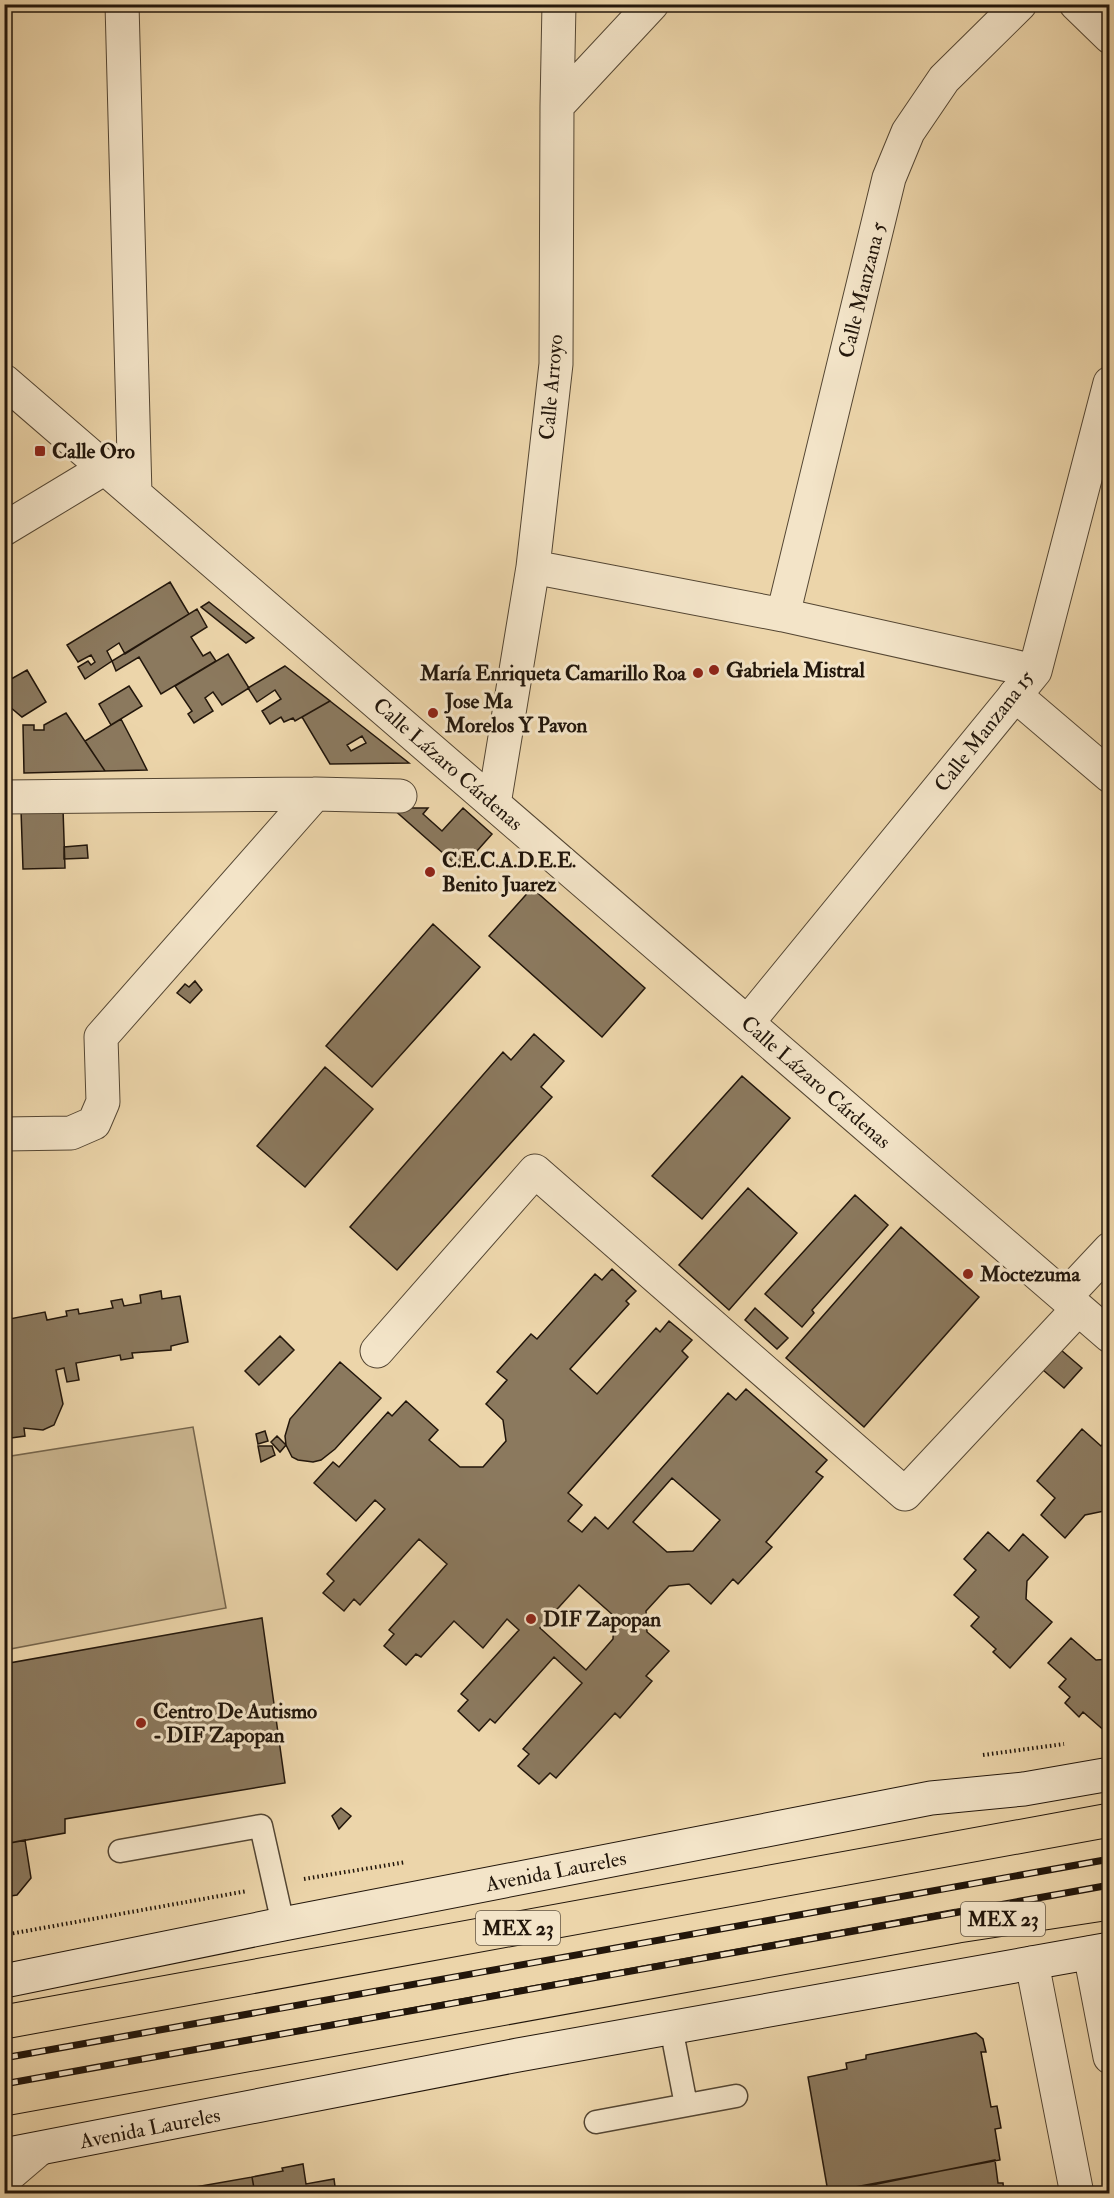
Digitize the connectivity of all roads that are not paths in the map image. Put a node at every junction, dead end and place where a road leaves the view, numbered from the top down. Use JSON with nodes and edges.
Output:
{"nodes":[{"id":1,"x":122,"y":4,"type":"edge"},
{"id":2,"x":559,"y":4,"type":"edge"},
{"id":3,"x":652,"y":4,"type":"edge"},
{"id":4,"x":1020,"y":4,"type":"edge"},
{"id":5,"x":1076,"y":4,"type":"edge"},
{"id":6,"x":1110,"y":37,"type":"edge"},
{"id":7,"x":557,"y":106,"type":"junction"},
{"id":8,"x":4,"y":381,"type":"edge"},
{"id":9,"x":1110,"y":383,"type":"edge"},
{"id":10,"x":105,"y":468,"type":"junction"},
{"id":11,"x":135,"y":494,"type":"junction"},
{"id":12,"x":4,"y":530,"type":"edge"},
{"id":13,"x":533,"y":567,"type":"junction"},
{"id":14,"x":783,"y":615,"type":"junction"},
{"id":15,"x":1025,"y":683,"type":"junction"},
{"id":16,"x":1110,"y":776,"type":"edge"},
{"id":17,"x":315,"y":794,"type":"junction"},
{"id":18,"x":400,"y":796,"type":"dead end"},
{"id":19,"x":4,"y":797,"type":"edge"},
{"id":20,"x":494,"y":804,"type":"junction"},
{"id":21,"x":748,"y":1023,"type":"junction"},
{"id":22,"x":4,"y":1134,"type":"edge"},
{"id":23,"x":1110,"y":1249,"type":"edge"},
{"id":24,"x":1071,"y":1303,"type":"junction"},
{"id":25,"x":1110,"y":1336,"type":"edge"},
{"id":26,"x":377,"y":1351,"type":"dead end"},
{"id":27,"x":1110,"y":1774,"type":"edge"},
{"id":28,"x":1110,"y":1820,"type":"edge"},
{"id":29,"x":120,"y":1851,"type":"dead end"},
{"id":30,"x":1110,"y":1902,"type":"edge"},
{"id":31,"x":283,"y":1924,"type":"junction"},
{"id":32,"x":1100,"y":1952,"type":"edge"},
{"id":33,"x":1032,"y":1963,"type":"junction"},
{"id":34,"x":4,"y":1981,"type":"edge"},
{"id":35,"x":4,"y":2022,"type":"edge"},
{"id":36,"x":671,"y":2027,"type":"junction"},
{"id":37,"x":1110,"y":2057,"type":"edge"},
{"id":38,"x":735,"y":2097,"type":"dead end"},
{"id":39,"x":4,"y":2099,"type":"edge"},
{"id":40,"x":686,"y":2104,"type":"junction"},
{"id":41,"x":596,"y":2122,"type":"dead end"},
{"id":42,"x":38,"y":2150,"type":"junction"},
{"id":43,"x":4,"y":2156,"type":"edge"},
{"id":44,"x":4,"y":2179,"type":"edge"},
{"id":45,"x":1077,"y":2193,"type":"edge"}],
"edges":[{"from":1,"to":11,"type":"street"},
{"from":2,"to":7,"type":"street","name":"Calle Arroyo"},
{"from":3,"to":7,"type":"street"},
{"from":4,"to":14,"type":"street","name":"Calle Manzana 5"},
{"from":5,"to":6,"type":"street"},
{"from":7,"to":13,"type":"street","name":"Calle Arroyo"},
{"from":8,"to":10,"type":"street","name":"Calle Lázaro Cárdenas"},
{"from":9,"to":15,"type":"street","name":"Calle Manzana 15"},
{"from":10,"to":11,"type":"street","name":"Calle Lázaro Cárdenas"},
{"from":10,"to":12,"type":"street"},
{"from":11,"to":20,"type":"street","name":"Calle Lázaro Cárdenas"},
{"from":13,"to":14,"type":"street"},
{"from":13,"to":20,"type":"street","name":"Calle Arroyo"},
{"from":14,"to":15,"type":"street"},
{"from":15,"to":16,"type":"street"},
{"from":15,"to":21,"type":"street","name":"Calle Manzana 15"},
{"from":17,"to":18,"type":"street"},
{"from":17,"to":19,"type":"street"},
{"from":17,"to":22,"type":"street"},
{"from":20,"to":21,"type":"street","name":"Calle Lázaro Cárdenas"},
{"from":21,"to":24,"type":"street","name":"Calle Lázaro Cárdenas"},
{"from":23,"to":24,"type":"street"},
{"from":24,"to":25,"type":"street","name":"Calle Lázaro Cárdenas"},
{"from":24,"to":26,"type":"street"},
{"from":27,"to":31,"type":"street","name":"Avenida Laureles"},
{"from":28,"to":35,"type":"main road","number":"MEX 23"},
{"from":29,"to":31,"type":"lane"},
{"from":30,"to":39,"type":"main road","number":"MEX 23"},
{"from":31,"to":34,"type":"street","name":"Avenida Laureles"},
{"from":32,"to":33,"type":"street","name":"Avenida Laureles"},
{"from":32,"to":37,"type":"street"},
{"from":33,"to":36,"type":"street","name":"Avenida Laureles"},
{"from":33,"to":45,"type":"street"},
{"from":36,"to":40,"type":"lane"},
{"from":36,"to":42,"type":"street","name":"Avenida Laureles"},
{"from":38,"to":40,"type":"lane"},
{"from":40,"to":41,"type":"lane"},
{"from":42,"to":43,"type":"street","name":"Avenida Laureles"},
{"from":42,"to":44,"type":"street"}]}
